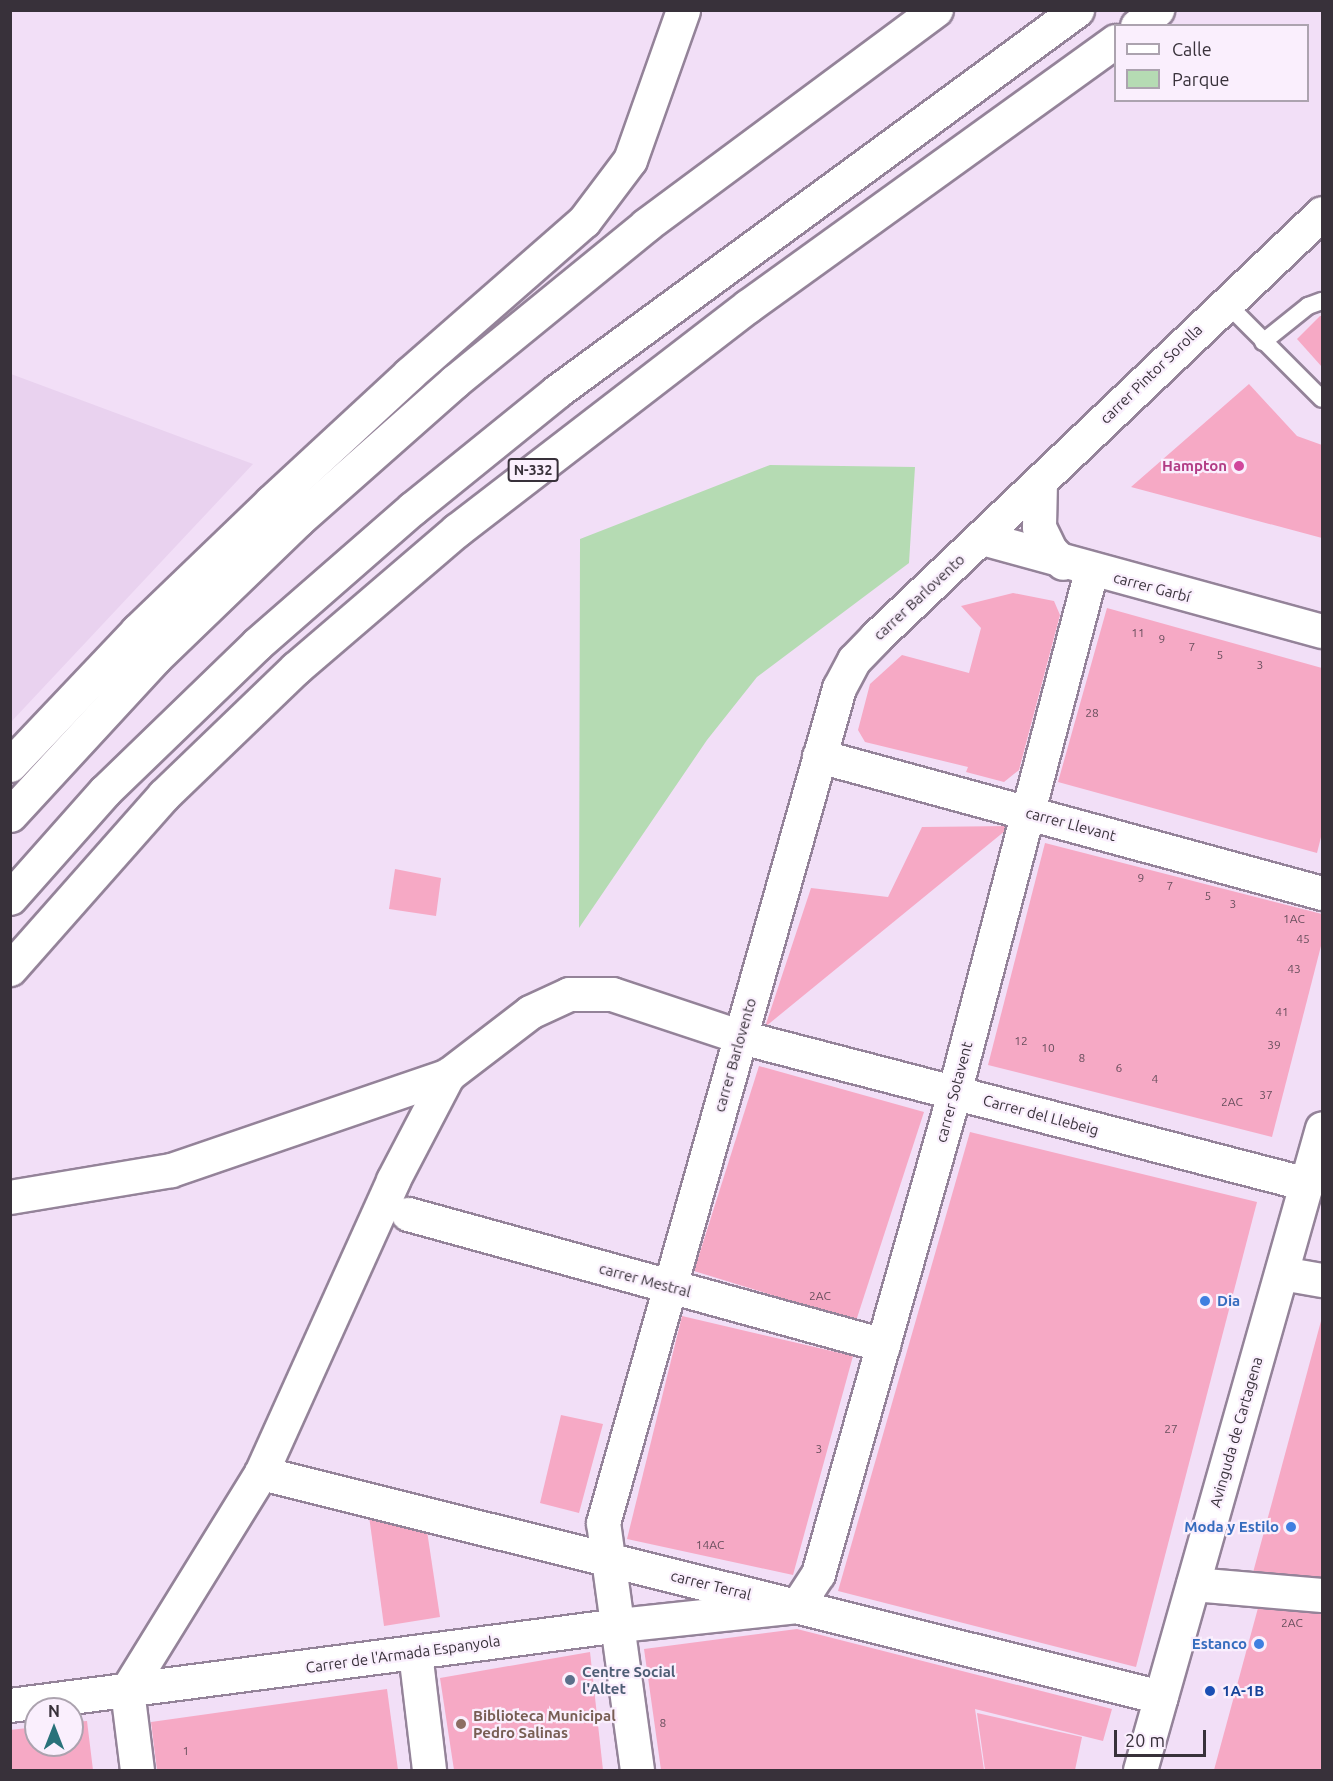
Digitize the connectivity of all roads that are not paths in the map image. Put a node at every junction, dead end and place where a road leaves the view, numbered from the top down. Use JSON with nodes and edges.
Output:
{"nodes":[{"id":1,"x":683,"y":10,"type":"edge"},
{"id":2,"x":936,"y":10,"type":"edge"},
{"id":3,"x":1077,"y":10,"type":"edge"},
{"id":4,"x":1157,"y":10,"type":"edge"},
{"id":5,"x":1140,"y":24,"type":"edge"},
{"id":6,"x":1114,"y":42,"type":"edge"},
{"id":7,"x":1323,"y":213,"type":"edge"},
{"id":8,"x":1323,"y":301,"type":"edge"},
{"id":9,"x":1225,"y":302,"type":"junction"},
{"id":10,"x":1263,"y":342,"type":"junction"},
{"id":11,"x":1323,"y":399,"type":"edge"},
{"id":12,"x":1040,"y":482,"type":"junction"},
{"id":13,"x":982,"y":538,"type":"junction"},
{"id":14,"x":1077,"y":567,"type":"junction"},
{"id":15,"x":1323,"y":632,"type":"edge"},
{"id":16,"x":819,"y":756,"type":"junction"},
{"id":17,"x":10,"y":765,"type":"edge"},
{"id":18,"x":1029,"y":813,"type":"junction"},
{"id":19,"x":10,"y":815,"type":"edge"},
{"id":20,"x":1323,"y":893,"type":"edge"},
{"id":21,"x":10,"y":898,"type":"edge"},
{"id":22,"x":10,"y":969,"type":"edge"},
{"id":23,"x":741,"y":1037,"type":"junction"},
{"id":24,"x":448,"y":1075,"type":"junction"},
{"id":25,"x":954,"y":1093,"type":"junction"},
{"id":26,"x":1323,"y":1128,"type":"edge"},
{"id":27,"x":1307,"y":1185,"type":"junction"},
{"id":28,"x":10,"y":1197,"type":"edge"},
{"id":29,"x":408,"y":1214,"type":"dead end"},
{"id":30,"x":1282,"y":1273,"type":"junction"},
{"id":31,"x":1323,"y":1281,"type":"edge"},
{"id":32,"x":670,"y":1287,"type":"junction"},
{"id":33,"x":883,"y":1345,"type":"junction"},
{"id":34,"x":261,"y":1473,"type":"junction"},
{"id":35,"x":608,"y":1559,"type":"junction"},
{"id":36,"x":1193,"y":1584,"type":"junction"},
{"id":37,"x":1323,"y":1595,"type":"edge"},
{"id":38,"x":796,"y":1606,"type":"junction"},
{"id":39,"x":619,"y":1625,"type":"junction"},
{"id":40,"x":415,"y":1652,"type":"junction"},
{"id":41,"x":127,"y":1690,"type":"junction"},
{"id":42,"x":1161,"y":1696,"type":"junction"},
{"id":43,"x":10,"y":1705,"type":"edge"},
{"id":44,"x":137,"y":1770,"type":"edge"},
{"id":45,"x":429,"y":1770,"type":"edge"},
{"id":46,"x":637,"y":1770,"type":"edge"},
{"id":47,"x":1140,"y":1770,"type":"edge"}],
"edges":[{"from":1,"to":17,"type":"main road"},
{"from":2,"to":19,"type":"main road"},
{"from":3,"to":21,"type":"main road","number":"N-332"},
{"from":4,"to":5,"type":"main road"},
{"from":6,"to":22,"type":"main road","number":"N-332"},
{"from":7,"to":9,"type":"main road","name":"carrer Pintor Sorolla"},
{"from":8,"to":10,"type":"lane"},
{"from":9,"to":10,"type":"lane"},
{"from":9,"to":12,"type":"main road","name":"carrer Pintor Sorolla"},
{"from":10,"to":11,"type":"lane"},
{"from":12,"to":13,"type":"main road","name":"carrer Pintor Sorolla"},
{"from":12,"to":14,"type":"main road"},
{"from":13,"to":14,"type":"main road","name":"carrer Garbí"},
{"from":13,"to":16,"type":"main road","name":"carrer Barlovento"},
{"from":14,"to":15,"type":"main road","name":"carrer Garbí"},
{"from":14,"to":18,"type":"main road","name":"carrer Sotavent"},
{"from":16,"to":18,"type":"main road","name":"carrer Llevant"},
{"from":16,"to":23,"type":"main road","name":"carrer Barlovento"},
{"from":18,"to":20,"type":"main road","name":"carrer Llevant"},
{"from":18,"to":25,"type":"main road","name":"carrer Sotavent"},
{"from":23,"to":24,"type":"main road","name":"Carrer del Llebeig"},
{"from":23,"to":25,"type":"main road","name":"Carrer del Llebeig"},
{"from":23,"to":32,"type":"main road","name":"carrer Barlovento"},
{"from":24,"to":28,"type":"main road"},
{"from":24,"to":34,"type":"main road"},
{"from":25,"to":27,"type":"main road","name":"Carrer del Llebeig"},
{"from":25,"to":33,"type":"main road","name":"carrer Sotavent"},
{"from":26,"to":27,"type":"main road","name":"Avinguda de Cartagena"},
{"from":27,"to":30,"type":"main road","name":"Avinguda de Cartagena"},
{"from":29,"to":32,"type":"main road","name":"carrer Mestral"},
{"from":30,"to":31,"type":"main road"},
{"from":30,"to":36,"type":"main road","name":"Avinguda de Cartagena"},
{"from":32,"to":33,"type":"main road","name":"carrer Mestral"},
{"from":32,"to":35,"type":"main road","name":"carrer Barlovento"},
{"from":33,"to":38,"type":"main road","name":"carrer Sotavent"},
{"from":34,"to":35,"type":"main road","name":"carrer Terral"},
{"from":34,"to":41,"type":"main road"},
{"from":35,"to":38,"type":"main road","name":"carrer Terral"},
{"from":35,"to":39,"type":"main road","name":"carrer Barlovento"},
{"from":36,"to":37,"type":"main road"},
{"from":36,"to":42,"type":"main road","name":"Avinguda de Cartagena"},
{"from":38,"to":39,"type":"main road","name":"Carrer de l'Armada Espanyola"},
{"from":38,"to":42,"type":"main road","name":"carrer Terral"},
{"from":39,"to":40,"type":"main road","name":"Carrer de l'Armada Espanyola"},
{"from":39,"to":46,"type":"main road","name":"carrer Barlovento"},
{"from":40,"to":41,"type":"main road","name":"Carrer de l'Armada Espanyola"},
{"from":40,"to":45,"type":"main road"},
{"from":41,"to":43,"type":"main road","name":"Carrer de l'Armada Espanyola"},
{"from":41,"to":44,"type":"main road"},
{"from":42,"to":47,"type":"main road","name":"Avinguda de Cartagena"}]}
